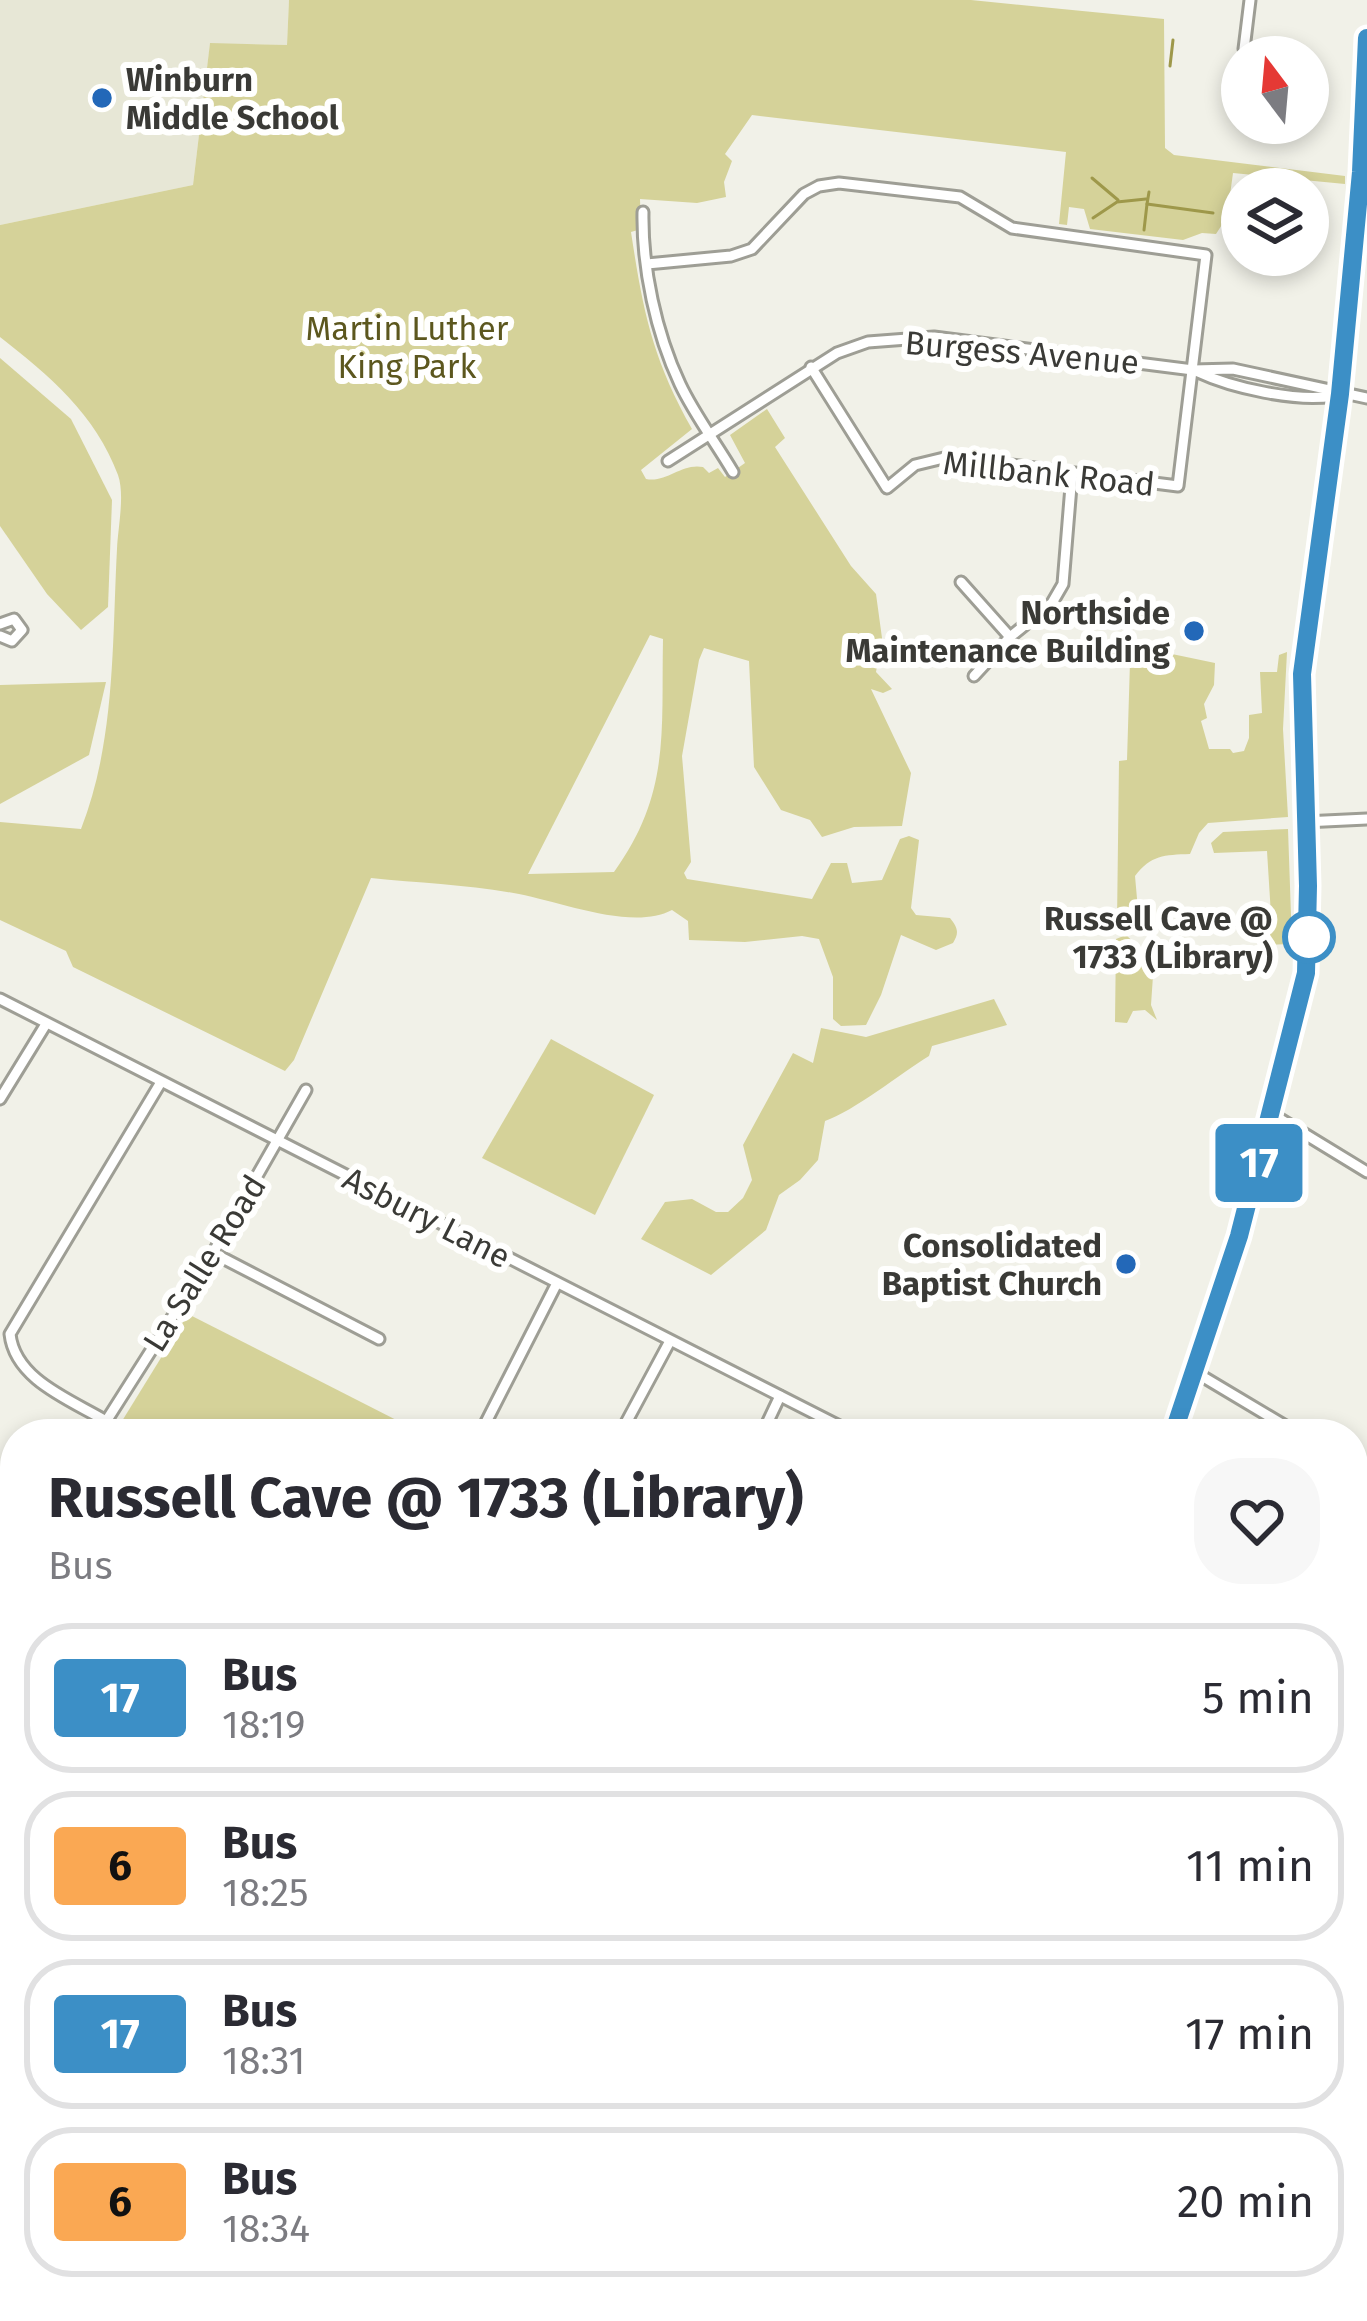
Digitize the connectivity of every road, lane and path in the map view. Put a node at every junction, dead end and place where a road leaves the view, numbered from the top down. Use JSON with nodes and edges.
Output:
{"nodes":[{"id":1,"x":1250,"y":0,"type":"edge"},
{"id":2,"x":1246,"y":36,"type":"edge"},
{"id":3,"x":1367,"y":36,"type":"edge"},
{"id":4,"x":643,"y":212,"type":"dead end"},
{"id":5,"x":647,"y":264,"type":"junction"},
{"id":6,"x":812,"y":367,"type":"junction"},
{"id":7,"x":1193,"y":370,"type":"junction"},
{"id":8,"x":1340,"y":394,"type":"junction"},
{"id":9,"x":1367,"y":398,"type":"edge"},
{"id":10,"x":710,"y":432,"type":"junction"},
{"id":11,"x":668,"y":461,"type":"dead end"},
{"id":12,"x":733,"y":472,"type":"dead end"},
{"id":13,"x":1072,"y":474,"type":"junction"},
{"id":14,"x":961,"y":582,"type":"dead end"},
{"id":15,"x":0,"y":624,"type":"edge"},
{"id":16,"x":0,"y":636,"type":"edge"},
{"id":17,"x":1010,"y":637,"type":"junction"},
{"id":18,"x":974,"y":676,"type":"dead end"},
{"id":19,"x":1367,"y":819,"type":"edge"},
{"id":20,"x":1304,"y":822,"type":"junction"},
{"id":21,"x":0,"y":999,"type":"edge"},
{"id":22,"x":46,"y":1024,"type":"junction"},
{"id":23,"x":161,"y":1082,"type":"junction"},
{"id":24,"x":306,"y":1090,"type":"dead end"},
{"id":25,"x":0,"y":1099,"type":"edge"},
{"id":26,"x":1272,"y":1114,"type":"junction"},
{"id":27,"x":279,"y":1141,"type":"junction"},
{"id":28,"x":1367,"y":1172,"type":"edge"},
{"id":29,"x":213,"y":1253,"type":"junction"},
{"id":30,"x":557,"y":1283,"type":"junction"},
{"id":31,"x":379,"y":1339,"type":"dead end"},
{"id":32,"x":670,"y":1341,"type":"junction"},
{"id":33,"x":1195,"y":1372,"type":"junction"},
{"id":34,"x":780,"y":1396,"type":"junction"},
{"id":35,"x":103,"y":1419,"type":"edge"},
{"id":36,"x":107,"y":1419,"type":"edge"},
{"id":37,"x":488,"y":1419,"type":"edge"},
{"id":38,"x":628,"y":1419,"type":"edge"},
{"id":39,"x":768,"y":1419,"type":"edge"},
{"id":40,"x":825,"y":1419,"type":"edge"},
{"id":41,"x":1178,"y":1419,"type":"edge"},
{"id":42,"x":1274,"y":1419,"type":"edge"}],
"edges":[{"from":1,"to":2,"type":"street"},
{"from":3,"to":8,"type":"main road"},
{"from":4,"to":5,"type":"street"},
{"from":5,"to":7,"type":"street","name":"Millbank Road"},
{"from":5,"to":10,"type":"street"},
{"from":6,"to":7,"type":"street","name":"Burgess Avenue"},
{"from":6,"to":10,"type":"street","name":"Burgess Avenue"},
{"from":6,"to":13,"type":"street","name":"Millbank Road"},
{"from":7,"to":8,"type":"street","name":"Burgess Avenue"},
{"from":7,"to":13,"type":"street","name":"Millbank Road"},
{"from":8,"to":9,"type":"street","name":"Burgess Avenue"},
{"from":8,"to":20,"type":"main road"},
{"from":10,"to":11,"type":"street","name":"Burgess Avenue"},
{"from":10,"to":12,"type":"street"},
{"from":13,"to":17,"type":"street"},
{"from":14,"to":17,"type":"street"},
{"from":15,"to":16,"type":"street"},
{"from":17,"to":18,"type":"street"},
{"from":19,"to":20,"type":"street"},
{"from":20,"to":26,"type":"main road"},
{"from":21,"to":22,"type":"street","name":"Asbury Lane"},
{"from":22,"to":23,"type":"street","name":"Asbury Lane"},
{"from":22,"to":25,"type":"street"},
{"from":23,"to":27,"type":"street","name":"Asbury Lane"},
{"from":23,"to":35,"type":"street"},
{"from":24,"to":27,"type":"street","name":"La Salle Road"},
{"from":26,"to":28,"type":"street"},
{"from":26,"to":33,"type":"main road"},
{"from":27,"to":29,"type":"street","name":"La Salle Road"},
{"from":27,"to":30,"type":"street","name":"Asbury Lane"},
{"from":29,"to":31,"type":"street"},
{"from":29,"to":36,"type":"street","name":"La Salle Road"},
{"from":30,"to":32,"type":"street","name":"Asbury Lane"},
{"from":30,"to":37,"type":"street"},
{"from":32,"to":34,"type":"street","name":"Asbury Lane"},
{"from":32,"to":38,"type":"street"},
{"from":33,"to":41,"type":"main road"},
{"from":33,"to":42,"type":"street"},
{"from":34,"to":39,"type":"street"},
{"from":34,"to":40,"type":"street","name":"Asbury Lane"}]}
